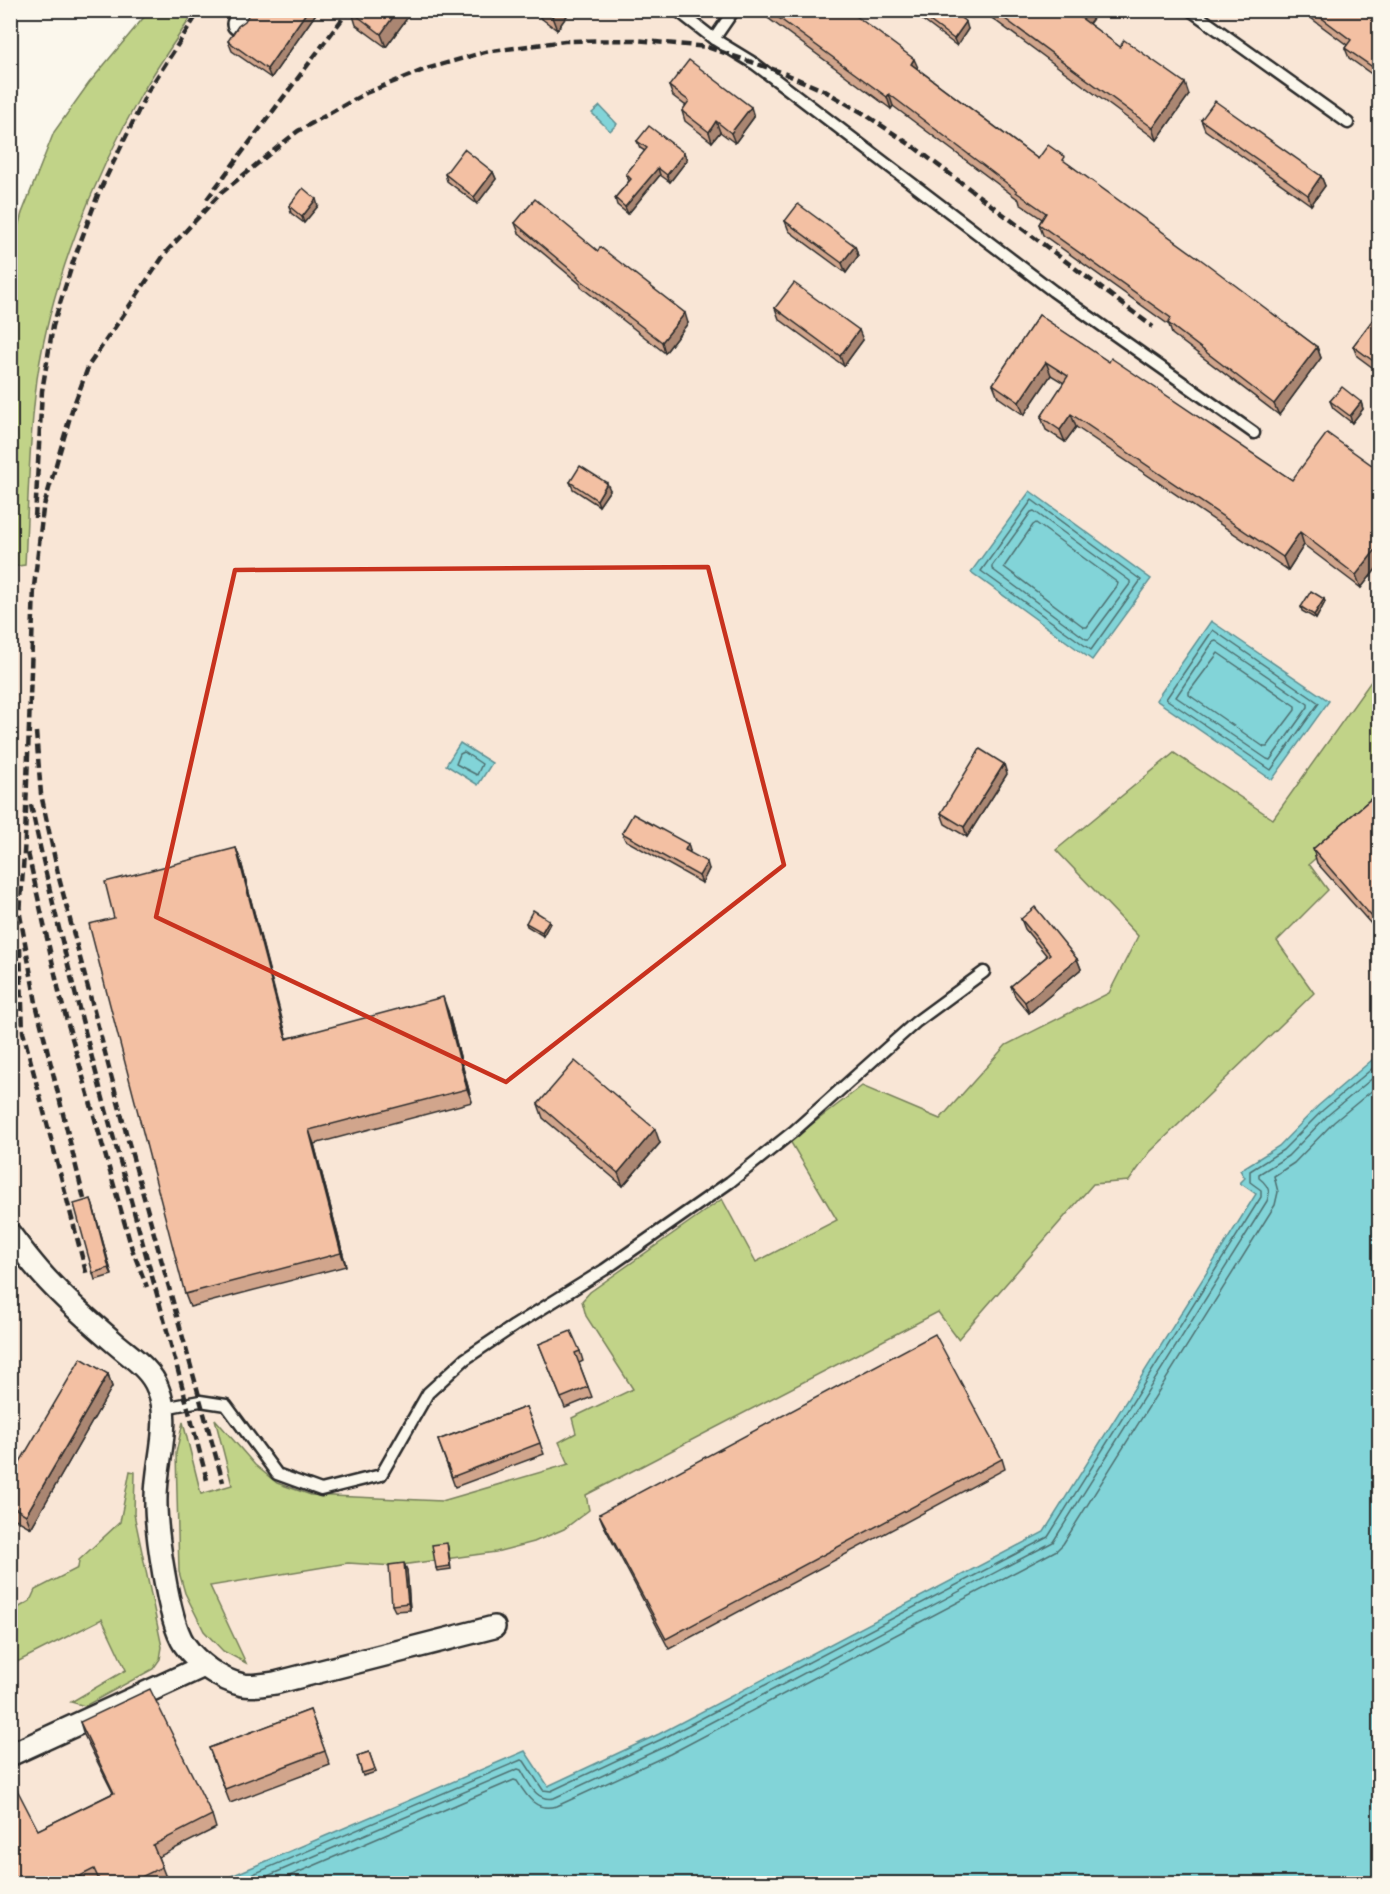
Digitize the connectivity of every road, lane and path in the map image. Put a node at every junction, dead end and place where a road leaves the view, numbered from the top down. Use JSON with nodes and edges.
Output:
{"nodes":[{"id":1,"x":676,"y":10,"type":"edge"},
{"id":2,"x":734,"y":10,"type":"edge"},
{"id":3,"x":1190,"y":10,"type":"edge"},
{"id":4,"x":714,"y":39,"type":"junction"},
{"id":5,"x":1348,"y":123,"type":"dead end"},
{"id":6,"x":1254,"y":433,"type":"dead end"},
{"id":7,"x":984,"y":972,"type":"dead end"},
{"id":8,"x":10,"y":1234,"type":"edge"},
{"id":9,"x":164,"y":1408,"type":"junction"},
{"id":10,"x":494,"y":1627,"type":"dead end"},
{"id":11,"x":204,"y":1666,"type":"junction"},
{"id":12,"x":10,"y":1755,"type":"edge"}],
"edges":[{"from":1,"to":4,"type":"lane"},
{"from":2,"to":4,"type":"lane"},
{"from":3,"to":5,"type":"lane"},
{"from":4,"to":6,"type":"lane"},
{"from":7,"to":9,"type":"lane"},
{"from":8,"to":9,"type":"street"},
{"from":9,"to":11,"type":"street"},
{"from":10,"to":11,"type":"street"},
{"from":11,"to":12,"type":"street"}]}
